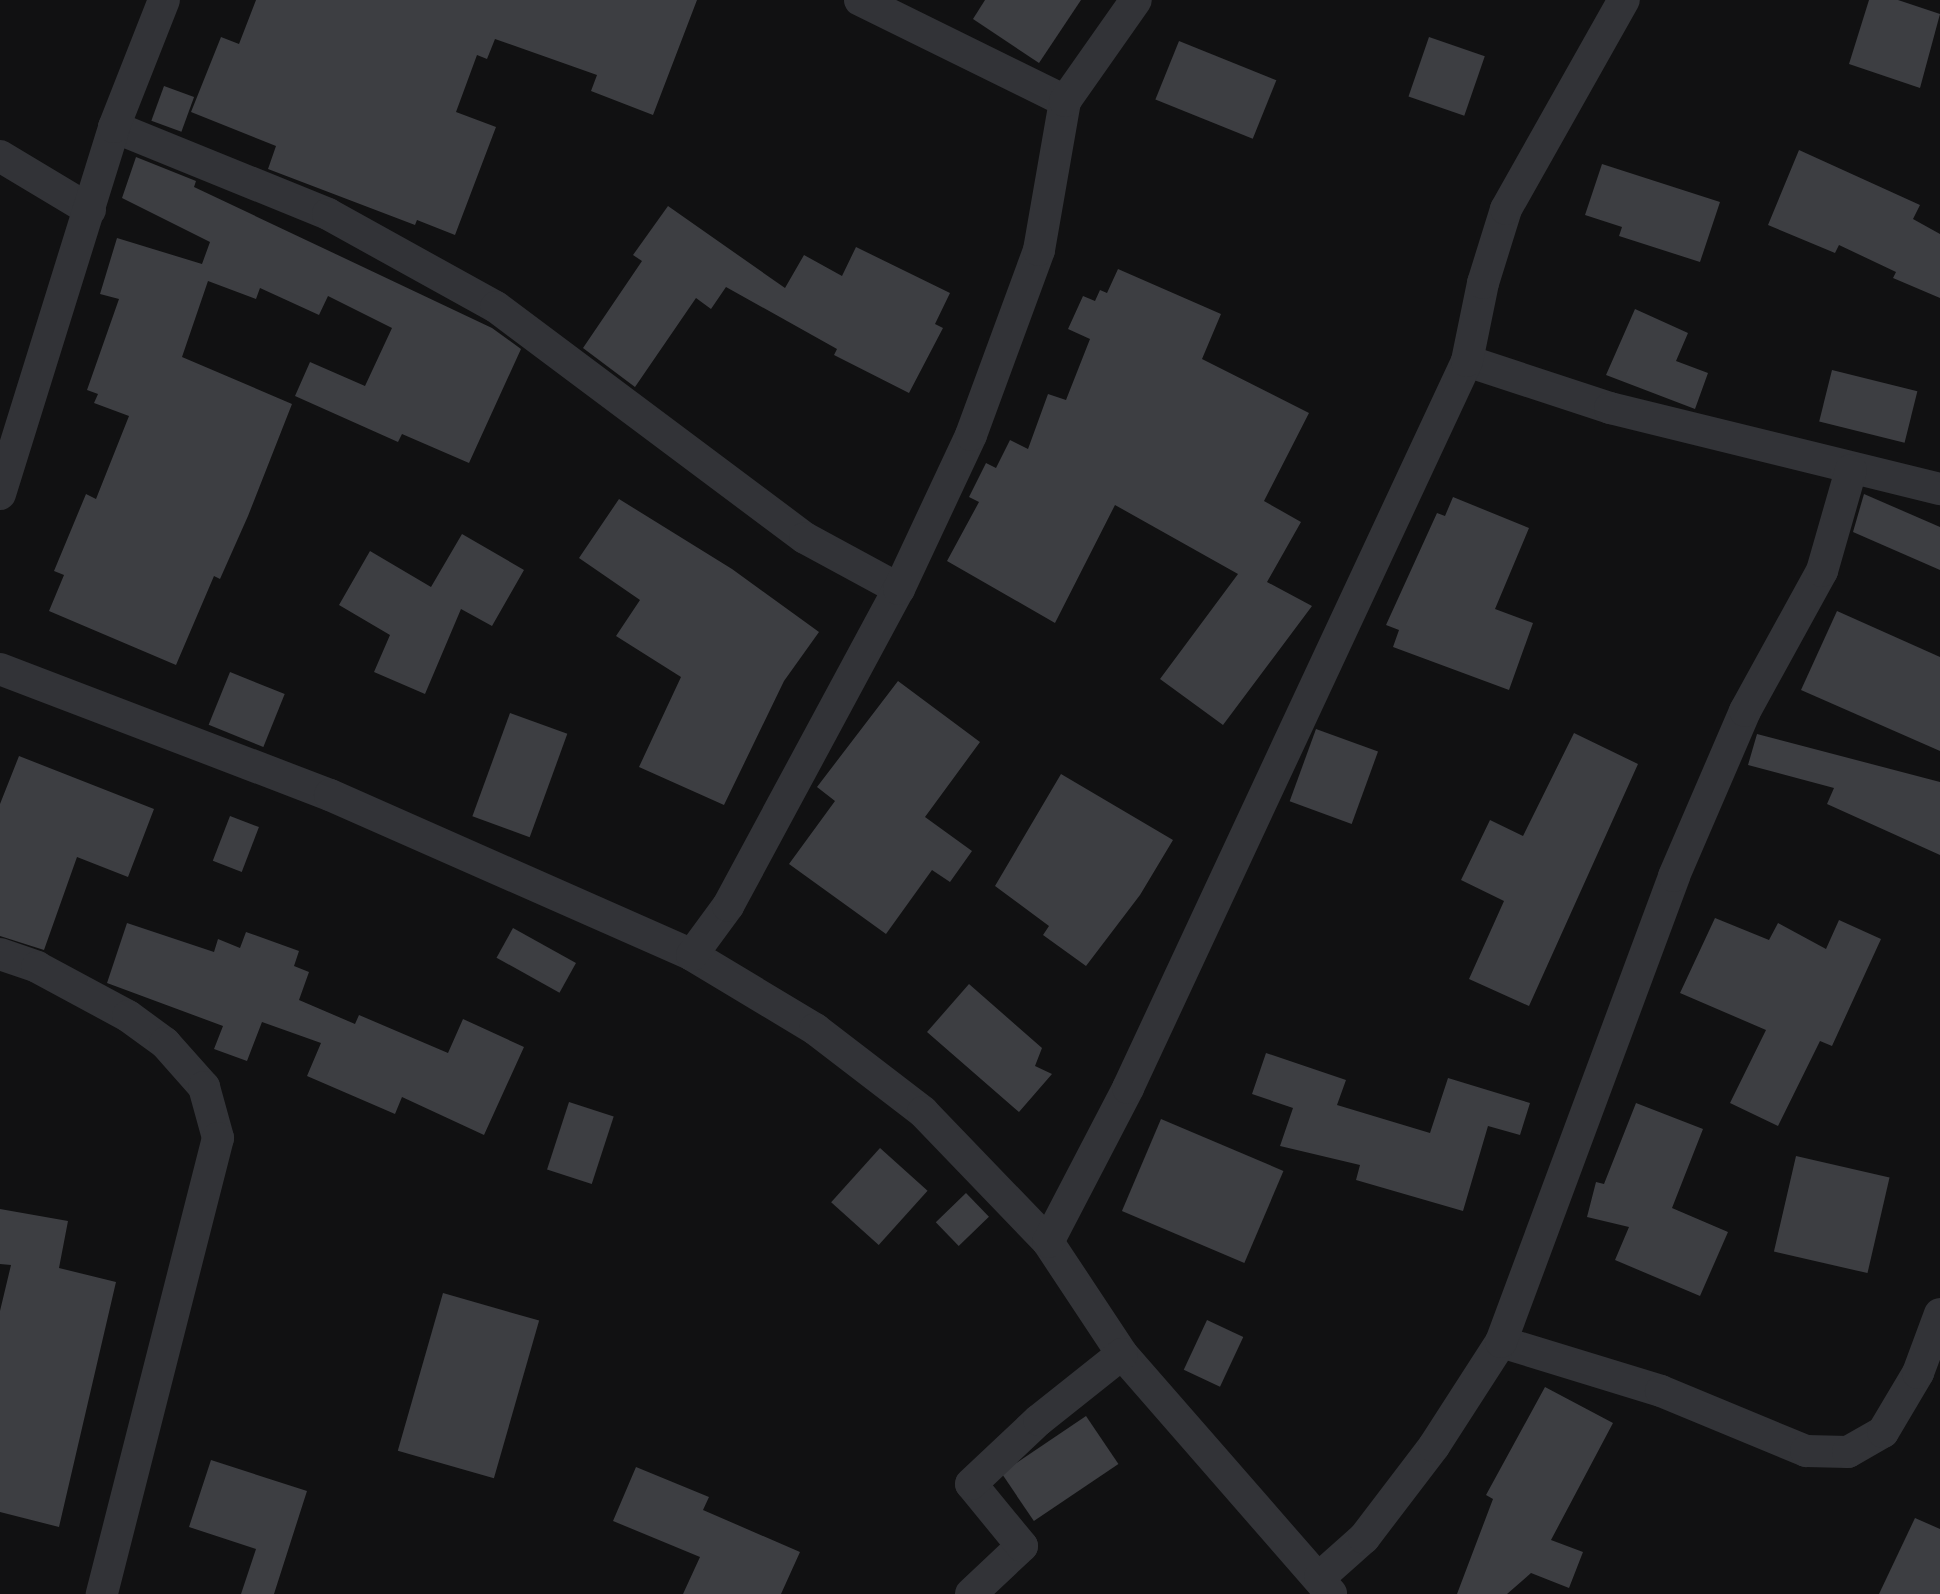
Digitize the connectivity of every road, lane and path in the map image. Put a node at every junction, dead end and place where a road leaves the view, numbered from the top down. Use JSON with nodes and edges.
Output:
{"nodes":[{"id":1,"x":164,"y":0,"type":"edge"},
{"id":2,"x":860,"y":0,"type":"edge"},
{"id":3,"x":1136,"y":0,"type":"edge"},
{"id":4,"x":1624,"y":0,"type":"edge"},
{"id":5,"x":1065,"y":101,"type":"junction"},
{"id":6,"x":114,"y":127,"type":"junction"},
{"id":7,"x":0,"y":156,"type":"edge"},
{"id":8,"x":90,"y":210,"type":"junction"},
{"id":9,"x":1467,"y":361,"type":"junction"},
{"id":10,"x":1851,"y":470,"type":"junction"},
{"id":11,"x":1940,"y":489,"type":"edge"},
{"id":12,"x":0,"y":494,"type":"edge"},
{"id":13,"x":899,"y":589,"type":"junction"},
{"id":14,"x":0,"y":669,"type":"edge"},
{"id":15,"x":0,"y":954,"type":"edge"},
{"id":16,"x":692,"y":955,"type":"junction"},
{"id":17,"x":1048,"y":1242,"type":"junction"},
{"id":18,"x":1940,"y":1314,"type":"edge"},
{"id":19,"x":1501,"y":1342,"type":"junction"},
{"id":20,"x":1122,"y":1354,"type":"junction"},
{"id":21,"x":1326,"y":1585,"type":"edge"},
{"id":22,"x":102,"y":1594,"type":"edge"},
{"id":23,"x":971,"y":1594,"type":"edge"}],
"edges":[{"from":1,"to":6,"type":"street"},
{"from":2,"to":5,"type":"street"},
{"from":3,"to":5,"type":"street"},
{"from":4,"to":9,"type":"street"},
{"from":5,"to":13,"type":"street"},
{"from":6,"to":8,"type":"street"},
{"from":6,"to":13,"type":"street"},
{"from":7,"to":8,"type":"street"},
{"from":8,"to":12,"type":"street"},
{"from":9,"to":10,"type":"street"},
{"from":9,"to":17,"type":"street"},
{"from":10,"to":11,"type":"street"},
{"from":10,"to":19,"type":"street"},
{"from":13,"to":16,"type":"street"},
{"from":14,"to":16,"type":"street"},
{"from":15,"to":22,"type":"street"},
{"from":16,"to":17,"type":"street"},
{"from":17,"to":20,"type":"street"},
{"from":18,"to":19,"type":"street"},
{"from":19,"to":21,"type":"street"},
{"from":20,"to":21,"type":"street"},
{"from":20,"to":23,"type":"street"}]}
